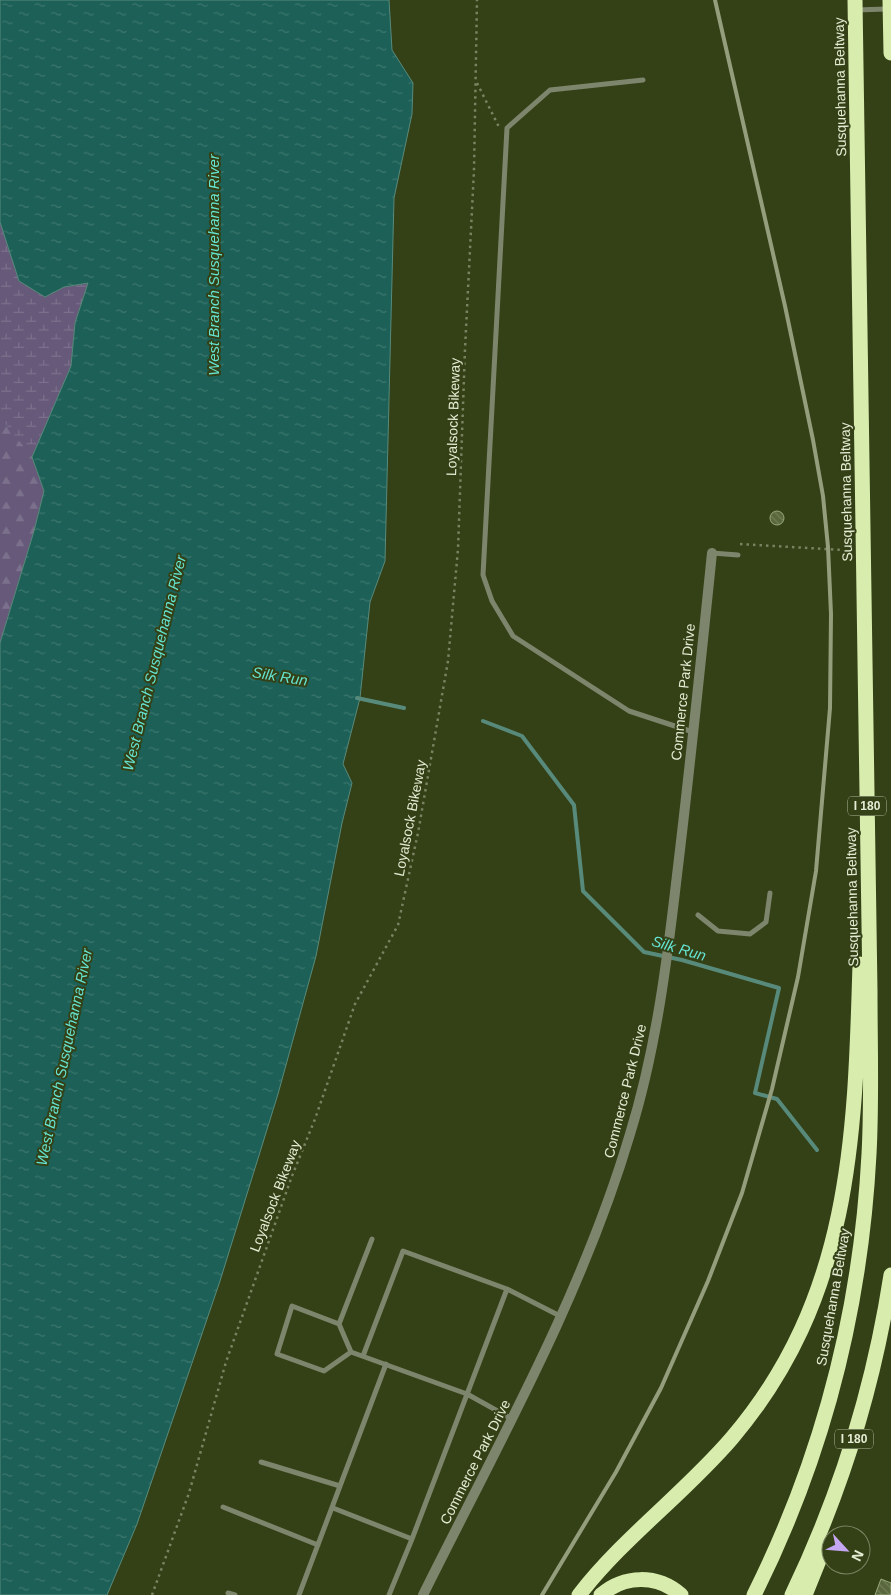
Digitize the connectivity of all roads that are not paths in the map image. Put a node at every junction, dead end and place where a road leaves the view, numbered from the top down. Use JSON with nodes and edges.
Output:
{"nodes":[{"id":1,"x":890,"y":0,"type":"edge"},
{"id":2,"x":855,"y":5,"type":"edge"},
{"id":3,"x":890,"y":9,"type":"edge"},
{"id":4,"x":891,"y":53,"type":"edge"},
{"id":5,"x":644,"y":80,"type":"dead end"},
{"id":6,"x":712,"y":553,"type":"joint"},
{"id":7,"x":738,"y":555,"type":"dead end"},
{"id":8,"x":693,"y":732,"type":"junction"},
{"id":9,"x":867,"y":835,"type":"junction"},
{"id":10,"x":770,"y":893,"type":"dead end"},
{"id":11,"x":698,"y":915,"type":"dead end"},
{"id":12,"x":372,"y":1239,"type":"dead end"},
{"id":13,"x":891,"y":1275,"type":"edge"},
{"id":14,"x":507,"y":1289,"type":"junction"},
{"id":15,"x":560,"y":1316,"type":"junction"},
{"id":16,"x":339,"y":1324,"type":"junction"},
{"id":17,"x":878,"y":1349,"type":"junction"},
{"id":18,"x":351,"y":1352,"type":"junction"},
{"id":19,"x":363,"y":1356,"type":"junction"},
{"id":20,"x":386,"y":1364,"type":"junction"},
{"id":21,"x":467,"y":1394,"type":"junction"},
{"id":22,"x":512,"y":1419,"type":"junction"},
{"id":23,"x":261,"y":1462,"type":"dead end"},
{"id":24,"x":340,"y":1486,"type":"junction"},
{"id":25,"x":223,"y":1507,"type":"dead end"},
{"id":26,"x":333,"y":1508,"type":"junction"},
{"id":27,"x":412,"y":1539,"type":"junction"},
{"id":28,"x":318,"y":1545,"type":"junction"},
{"id":29,"x":228,"y":1594,"type":"dead end"},
{"id":30,"x":235,"y":1595,"type":"edge"},
{"id":31,"x":299,"y":1595,"type":"edge"},
{"id":32,"x":389,"y":1595,"type":"edge"},
{"id":33,"x":423,"y":1595,"type":"edge"},
{"id":34,"x":579,"y":1595,"type":"edge"},
{"id":35,"x":601,"y":1595,"type":"edge"},
{"id":36,"x":681,"y":1595,"type":"edge"},
{"id":37,"x":754,"y":1595,"type":"edge"},
{"id":38,"x":792,"y":1595,"type":"edge"},
{"id":39,"x":805,"y":1595,"type":"edge"}],
"edges":[{"from":1,"to":3,"type":"highway"},
{"from":2,"to":3,"type":"lane"},
{"from":2,"to":9,"type":"highway","name":"Susquehanna Beltway","number":"I 180"},
{"from":3,"to":4,"type":"highway"},
{"from":5,"to":8,"type":"lane"},
{"from":6,"to":7,"type":"lane"},
{"from":6,"to":8,"type":"street","name":"Commerce Park Drive"},
{"from":8,"to":15,"type":"street","name":"Commerce Park Drive"},
{"from":9,"to":34,"type":"highway"},
{"from":9,"to":37,"type":"highway","name":"Susquehanna Beltway","number":"I 180"},
{"from":10,"to":11,"type":"lane"},
{"from":12,"to":16,"type":"lane"},
{"from":13,"to":17,"type":"highway","number":"I 180"},
{"from":14,"to":15,"type":"lane"},
{"from":14,"to":19,"type":"lane"},
{"from":14,"to":21,"type":"lane"},
{"from":15,"to":22,"type":"street","name":"Commerce Park Drive"},
{"from":16,"to":18,"type":"lane"},
{"from":16,"to":18,"type":"lane"},
{"from":17,"to":38,"type":"highway","number":"I 180"},
{"from":17,"to":39,"type":"highway"},
{"from":18,"to":19,"type":"lane"},
{"from":19,"to":20,"type":"lane"},
{"from":20,"to":21,"type":"lane"},
{"from":20,"to":24,"type":"lane"},
{"from":21,"to":22,"type":"lane"},
{"from":21,"to":27,"type":"lane"},
{"from":22,"to":33,"type":"street","name":"Commerce Park Drive"},
{"from":23,"to":24,"type":"lane"},
{"from":24,"to":26,"type":"lane"},
{"from":25,"to":28,"type":"lane"},
{"from":26,"to":27,"type":"lane"},
{"from":26,"to":28,"type":"lane"},
{"from":27,"to":32,"type":"lane"},
{"from":28,"to":31,"type":"lane"},
{"from":29,"to":30,"type":"lane"},
{"from":35,"to":36,"type":"highway"}]}
